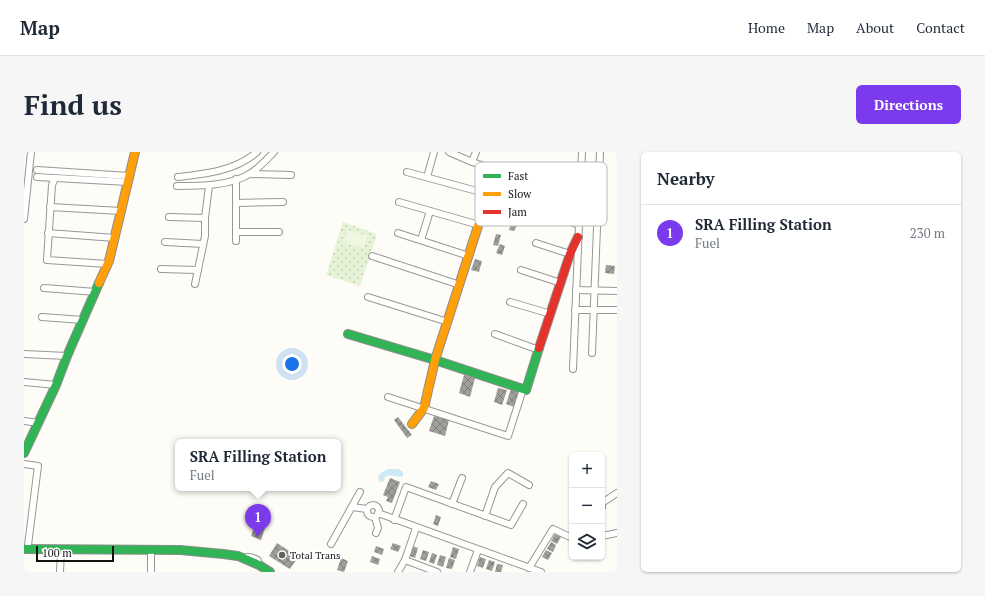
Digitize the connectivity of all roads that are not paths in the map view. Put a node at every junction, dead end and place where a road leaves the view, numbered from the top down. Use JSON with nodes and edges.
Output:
{"nodes":[{"id":1,"x":31,"y":152,"type":"edge"},
{"id":2,"x":135,"y":152,"type":"edge"},
{"id":3,"x":257,"y":152,"type":"edge"},
{"id":4,"x":274,"y":152,"type":"edge"},
{"id":5,"x":434,"y":152,"type":"edge"},
{"id":6,"x":449,"y":152,"type":"edge"},
{"id":7,"x":476,"y":152,"type":"edge"},
{"id":8,"x":582,"y":152,"type":"edge"},
{"id":9,"x":600,"y":152,"type":"edge"},
{"id":10,"x":472,"y":162,"type":"junction"},
{"id":11,"x":582,"y":162,"type":"edge"},
{"id":12,"x":600,"y":162,"type":"edge"},
{"id":13,"x":475,"y":163,"type":"edge"},
{"id":14,"x":407,"y":172,"type":"dead end"},
{"id":15,"x":250,"y":174,"type":"junction"},
{"id":16,"x":291,"y":175,"type":"dead end"},
{"id":17,"x":178,"y":177,"type":"dead end"},
{"id":18,"x":427,"y":177,"type":"junction"},
{"id":19,"x":55,"y":178,"type":"junction"},
{"id":20,"x":128,"y":179,"type":"junction"},
{"id":21,"x":236,"y":179,"type":"junction"},
{"id":22,"x":177,"y":186,"type":"dead end"},
{"id":23,"x":209,"y":186,"type":"junction"},
{"id":24,"x":475,"y":190,"type":"edge"},
{"id":25,"x":283,"y":202,"type":"dead end"},
{"id":26,"x":399,"y":202,"type":"dead end"},
{"id":27,"x":236,"y":203,"type":"junction"},
{"id":28,"x":50,"y":206,"type":"junction"},
{"id":29,"x":121,"y":211,"type":"junction"},
{"id":30,"x":430,"y":211,"type":"junction"},
{"id":31,"x":169,"y":217,"type":"dead end"},
{"id":32,"x":205,"y":218,"type":"junction"},
{"id":33,"x":24,"y":219,"type":"edge"},
{"id":34,"x":475,"y":224,"type":"edge"},
{"id":35,"x":479,"y":226,"type":"edge"},
{"id":36,"x":579,"y":226,"type":"edge"},
{"id":37,"x":597,"y":226,"type":"edge"},
{"id":38,"x":48,"y":232,"type":"junction"},
{"id":39,"x":236,"y":232,"type":"junction"},
{"id":40,"x":278,"y":232,"type":"dead end"},
{"id":41,"x":398,"y":233,"type":"dead end"},
{"id":42,"x":578,"y":237,"type":"junction"},
{"id":43,"x":115,"y":238,"type":"junction"},
{"id":44,"x":236,"y":240,"type":"dead end"},
{"id":45,"x":421,"y":240,"type":"junction"},
{"id":46,"x":165,"y":242,"type":"dead end"},
{"id":47,"x":536,"y":243,"type":"dead end"},
{"id":48,"x":203,"y":244,"type":"junction"},
{"id":49,"x":570,"y":254,"type":"junction"},
{"id":50,"x":372,"y":256,"type":"dead end"},
{"id":51,"x":469,"y":256,"type":"junction"},
{"id":52,"x":108,"y":264,"type":"junction"},
{"id":53,"x":161,"y":269,"type":"dead end"},
{"id":54,"x":198,"y":270,"type":"junction"},
{"id":55,"x":521,"y":270,"type":"dead end"},
{"id":56,"x":561,"y":283,"type":"junction"},
{"id":57,"x":195,"y":284,"type":"dead end"},
{"id":58,"x":460,"y":285,"type":"junction"},
{"id":59,"x":44,"y":288,"type":"dead end"},
{"id":60,"x":576,"y":290,"type":"junction"},
{"id":61,"x":594,"y":291,"type":"junction"},
{"id":62,"x":617,"y":291,"type":"edge"},
{"id":63,"x":96,"y":292,"type":"junction"},
{"id":64,"x":368,"y":297,"type":"dead end"},
{"id":65,"x":510,"y":302,"type":"dead end"},
{"id":66,"x":576,"y":310,"type":"junction"},
{"id":67,"x":594,"y":310,"type":"junction"},
{"id":68,"x":617,"y":310,"type":"edge"},
{"id":69,"x":551,"y":314,"type":"junction"},
{"id":70,"x":42,"y":317,"type":"dead end"},
{"id":71,"x":83,"y":320,"type":"junction"},
{"id":72,"x":448,"y":322,"type":"junction"},
{"id":73,"x":348,"y":334,"type":"dead end"},
{"id":74,"x":495,"y":334,"type":"dead end"},
{"id":75,"x":539,"y":350,"type":"junction"},
{"id":76,"x":592,"y":353,"type":"dead end"},
{"id":77,"x":24,"y":354,"type":"edge"},
{"id":78,"x":67,"y":356,"type":"junction"},
{"id":79,"x":435,"y":360,"type":"junction"},
{"id":80,"x":573,"y":369,"type":"dead end"},
{"id":81,"x":24,"y":382,"type":"edge"},
{"id":82,"x":56,"y":385,"type":"junction"},
{"id":83,"x":523,"y":389,"type":"junction"},
{"id":84,"x":388,"y":397,"type":"dead end"},
{"id":85,"x":424,"y":408,"type":"junction"},
{"id":86,"x":24,"y":421,"type":"edge"},
{"id":87,"x":39,"y":422,"type":"junction"},
{"id":88,"x":412,"y":424,"type":"dead end"},
{"id":89,"x":24,"y":453,"type":"edge"},
{"id":90,"x":24,"y":464,"type":"edge"},
{"id":91,"x":462,"y":478,"type":"dead end"},
{"id":92,"x":529,"y":485,"type":"dead end"},
{"id":93,"x":360,"y":492,"type":"dead end"},
{"id":94,"x":617,"y":493,"type":"edge"},
{"id":95,"x":605,"y":501,"type":"edge"},
{"id":96,"x":452,"y":504,"type":"junction"},
{"id":97,"x":523,"y":504,"type":"dead end"},
{"id":98,"x":352,"y":507,"type":"junction"},
{"id":99,"x":367,"y":509,"type":"junction"},
{"id":100,"x":376,"y":515,"type":"junction"},
{"id":101,"x":485,"y":516,"type":"junction"},
{"id":102,"x":394,"y":520,"type":"junction"},
{"id":103,"x":416,"y":528,"type":"junction"},
{"id":104,"x":376,"y":533,"type":"dead end"},
{"id":105,"x":617,"y":533,"type":"edge"},
{"id":106,"x":605,"y":535,"type":"edge"},
{"id":107,"x":569,"y":537,"type":"edge"},
{"id":108,"x":331,"y":544,"type":"dead end"},
{"id":109,"x":26,"y":547,"type":"edge"},
{"id":110,"x":61,"y":550,"type":"junction"},
{"id":111,"x":151,"y":550,"type":"junction"},
{"id":112,"x":478,"y":550,"type":"junction"},
{"id":113,"x":405,"y":560,"type":"junction"},
{"id":114,"x":529,"y":568,"type":"junction"},
{"id":115,"x":60,"y":572,"type":"edge"},
{"id":116,"x":151,"y":572,"type":"edge"},
{"id":117,"x":270,"y":572,"type":"edge"},
{"id":118,"x":398,"y":572,"type":"edge"},
{"id":119,"x":438,"y":572,"type":"edge"},
{"id":120,"x":470,"y":572,"type":"edge"},
{"id":121,"x":541,"y":572,"type":"edge"}],
"edges":[{"from":1,"to":33,"type":"street"},
{"from":2,"to":20,"type":"street"},
{"from":3,"to":17,"type":"street"},
{"from":4,"to":15,"type":"street"},
{"from":5,"to":18,"type":"street"},
{"from":6,"to":10,"type":"street"},
{"from":7,"to":10,"type":"street"},
{"from":8,"to":11,"type":"street"},
{"from":9,"to":12,"type":"street"},
{"from":10,"to":13,"type":"street"},
{"from":14,"to":18,"type":"street"},
{"from":15,"to":16,"type":"street"},
{"from":15,"to":21,"type":"street"},
{"from":18,"to":24,"type":"street"},
{"from":19,"to":20,"type":"street"},
{"from":19,"to":20,"type":"street"},
{"from":19,"to":28,"type":"street"},
{"from":20,"to":29,"type":"street"},
{"from":21,"to":23,"type":"street"},
{"from":21,"to":27,"type":"street"},
{"from":22,"to":23,"type":"street"},
{"from":23,"to":32,"type":"street"},
{"from":25,"to":27,"type":"street"},
{"from":26,"to":30,"type":"street"},
{"from":27,"to":39,"type":"street"},
{"from":28,"to":29,"type":"street"},
{"from":28,"to":38,"type":"street"},
{"from":29,"to":43,"type":"street"},
{"from":30,"to":34,"type":"street"},
{"from":30,"to":45,"type":"street"},
{"from":31,"to":32,"type":"street"},
{"from":32,"to":48,"type":"street"},
{"from":35,"to":51,"type":"street"},
{"from":36,"to":42,"type":"street"},
{"from":37,"to":61,"type":"street"},
{"from":38,"to":43,"type":"street"},
{"from":38,"to":52,"type":"street"},
{"from":39,"to":40,"type":"street"},
{"from":39,"to":44,"type":"street"},
{"from":41,"to":45,"type":"street"},
{"from":42,"to":49,"type":"street"},
{"from":42,"to":60,"type":"street"},
{"from":43,"to":52,"type":"street"},
{"from":45,"to":51,"type":"street"},
{"from":46,"to":48,"type":"street"},
{"from":47,"to":49,"type":"street"},
{"from":48,"to":54,"type":"street"},
{"from":49,"to":56,"type":"street"},
{"from":50,"to":58,"type":"street"},
{"from":51,"to":58,"type":"street"},
{"from":52,"to":63,"type":"street"},
{"from":53,"to":54,"type":"street"},
{"from":54,"to":57,"type":"street"},
{"from":55,"to":56,"type":"street"},
{"from":56,"to":69,"type":"street"},
{"from":58,"to":72,"type":"street"},
{"from":59,"to":63,"type":"street"},
{"from":60,"to":61,"type":"street"},
{"from":60,"to":66,"type":"street"},
{"from":61,"to":62,"type":"street"},
{"from":61,"to":67,"type":"street"},
{"from":63,"to":71,"type":"street"},
{"from":64,"to":72,"type":"street"},
{"from":65,"to":69,"type":"street"},
{"from":66,"to":67,"type":"street"},
{"from":66,"to":80,"type":"street"},
{"from":67,"to":68,"type":"street"},
{"from":67,"to":76,"type":"street"},
{"from":69,"to":75,"type":"street"},
{"from":70,"to":71,"type":"street"},
{"from":71,"to":78,"type":"street"},
{"from":72,"to":79,"type":"street"},
{"from":73,"to":79,"type":"street"},
{"from":74,"to":75,"type":"street"},
{"from":75,"to":83,"type":"street"},
{"from":77,"to":78,"type":"street"},
{"from":78,"to":82,"type":"street"},
{"from":79,"to":83,"type":"street"},
{"from":79,"to":85,"type":"street"},
{"from":81,"to":82,"type":"street"},
{"from":82,"to":87,"type":"street"},
{"from":83,"to":85,"type":"street"},
{"from":84,"to":85,"type":"street"},
{"from":85,"to":88,"type":"street"},
{"from":86,"to":87,"type":"street"},
{"from":87,"to":89,"type":"street"},
{"from":90,"to":109,"type":"street"},
{"from":91,"to":96,"type":"street"},
{"from":92,"to":101,"type":"street"},
{"from":93,"to":98,"type":"street"},
{"from":94,"to":95,"type":"street"},
{"from":96,"to":101,"type":"street"},
{"from":96,"to":102,"type":"street"},
{"from":97,"to":101,"type":"street"},
{"from":98,"to":99,"type":"street"},
{"from":98,"to":108,"type":"street"},
{"from":99,"to":100,"type":"street"},
{"from":99,"to":100,"type":"street"},
{"from":100,"to":102,"type":"street"},
{"from":100,"to":104,"type":"street"},
{"from":102,"to":103,"type":"street"},
{"from":103,"to":112,"type":"street"},
{"from":103,"to":113,"type":"street"},
{"from":105,"to":106,"type":"street"},
{"from":107,"to":114,"type":"street"},
{"from":109,"to":110,"type":"street"},
{"from":110,"to":111,"type":"street"},
{"from":110,"to":115,"type":"street"},
{"from":111,"to":116,"type":"street"},
{"from":111,"to":117,"type":"street"},
{"from":112,"to":114,"type":"street"},
{"from":112,"to":120,"type":"street"},
{"from":113,"to":118,"type":"street"},
{"from":113,"to":119,"type":"street"},
{"from":114,"to":121,"type":"street"}]}
